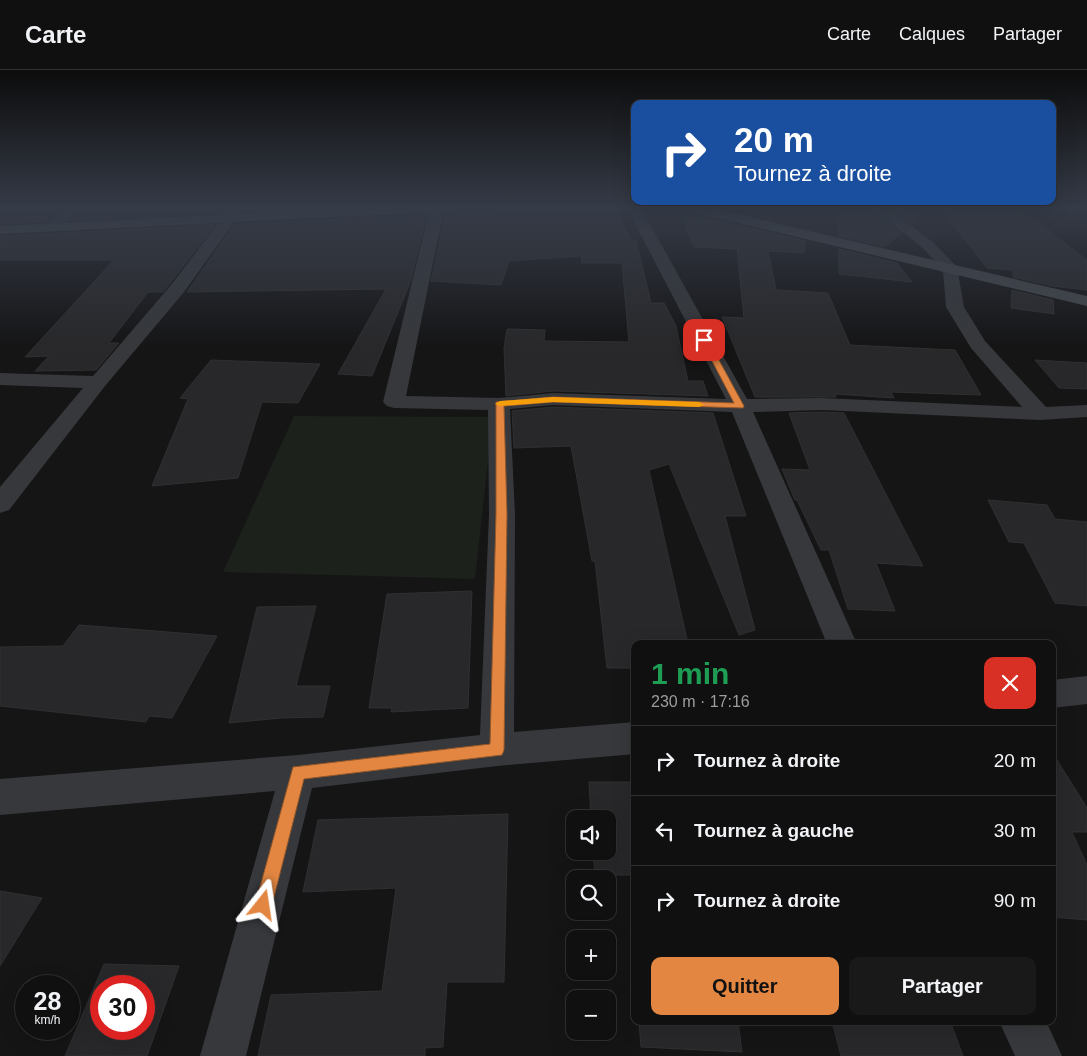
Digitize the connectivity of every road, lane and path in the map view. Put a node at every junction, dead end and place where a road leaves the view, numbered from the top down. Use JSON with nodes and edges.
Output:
{"nodes":[{"id":1,"x":203,"y":254,"type":"edge"},
{"id":2,"x":425,"y":254,"type":"edge"},
{"id":3,"x":659,"y":254,"type":"edge"},
{"id":4,"x":884,"y":254,"type":"edge"},
{"id":5,"x":936,"y":254,"type":"edge"},
{"id":6,"x":951,"y":270,"type":"junction"},
{"id":7,"x":1087,"y":301,"type":"edge"},
{"id":8,"x":0,"y":378,"type":"edge"},
{"id":9,"x":98,"y":382,"type":"junction"},
{"id":10,"x":499,"y":404,"type":"junction"},
{"id":11,"x":740,"y":406,"type":"junction"},
{"id":12,"x":1087,"y":411,"type":"edge"},
{"id":13,"x":1040,"y":414,"type":"junction"},
{"id":14,"x":0,"y":504,"type":"edge"},
{"id":15,"x":840,"y":640,"type":"edge"},
{"id":16,"x":1087,"y":690,"type":"edge"},
{"id":17,"x":1056,"y":694,"type":"edge"},
{"id":18,"x":631,"y":738,"type":"edge"},
{"id":19,"x":497,"y":750,"type":"junction"},
{"id":20,"x":298,"y":772,"type":"junction"},
{"id":21,"x":0,"y":797,"type":"edge"},
{"id":22,"x":1024,"y":1025,"type":"edge"},
{"id":23,"x":223,"y":1056,"type":"edge"},
{"id":24,"x":1039,"y":1056,"type":"edge"}],
"edges":[{"from":1,"to":9,"type":"street"},
{"from":2,"to":10,"type":"street"},
{"from":3,"to":11,"type":"street"},
{"from":4,"to":6,"type":"main road"},
{"from":5,"to":6,"type":"street"},
{"from":6,"to":7,"type":"main road"},
{"from":6,"to":13,"type":"street"},
{"from":8,"to":9,"type":"street"},
{"from":9,"to":14,"type":"street"},
{"from":10,"to":11,"type":"street"},
{"from":10,"to":19,"type":"street"},
{"from":11,"to":13,"type":"street"},
{"from":11,"to":15,"type":"street"},
{"from":12,"to":13,"type":"street"},
{"from":16,"to":17,"type":"street"},
{"from":18,"to":19,"type":"street"},
{"from":19,"to":20,"type":"street"},
{"from":20,"to":21,"type":"street"},
{"from":20,"to":23,"type":"street"},
{"from":22,"to":24,"type":"street"}]}
